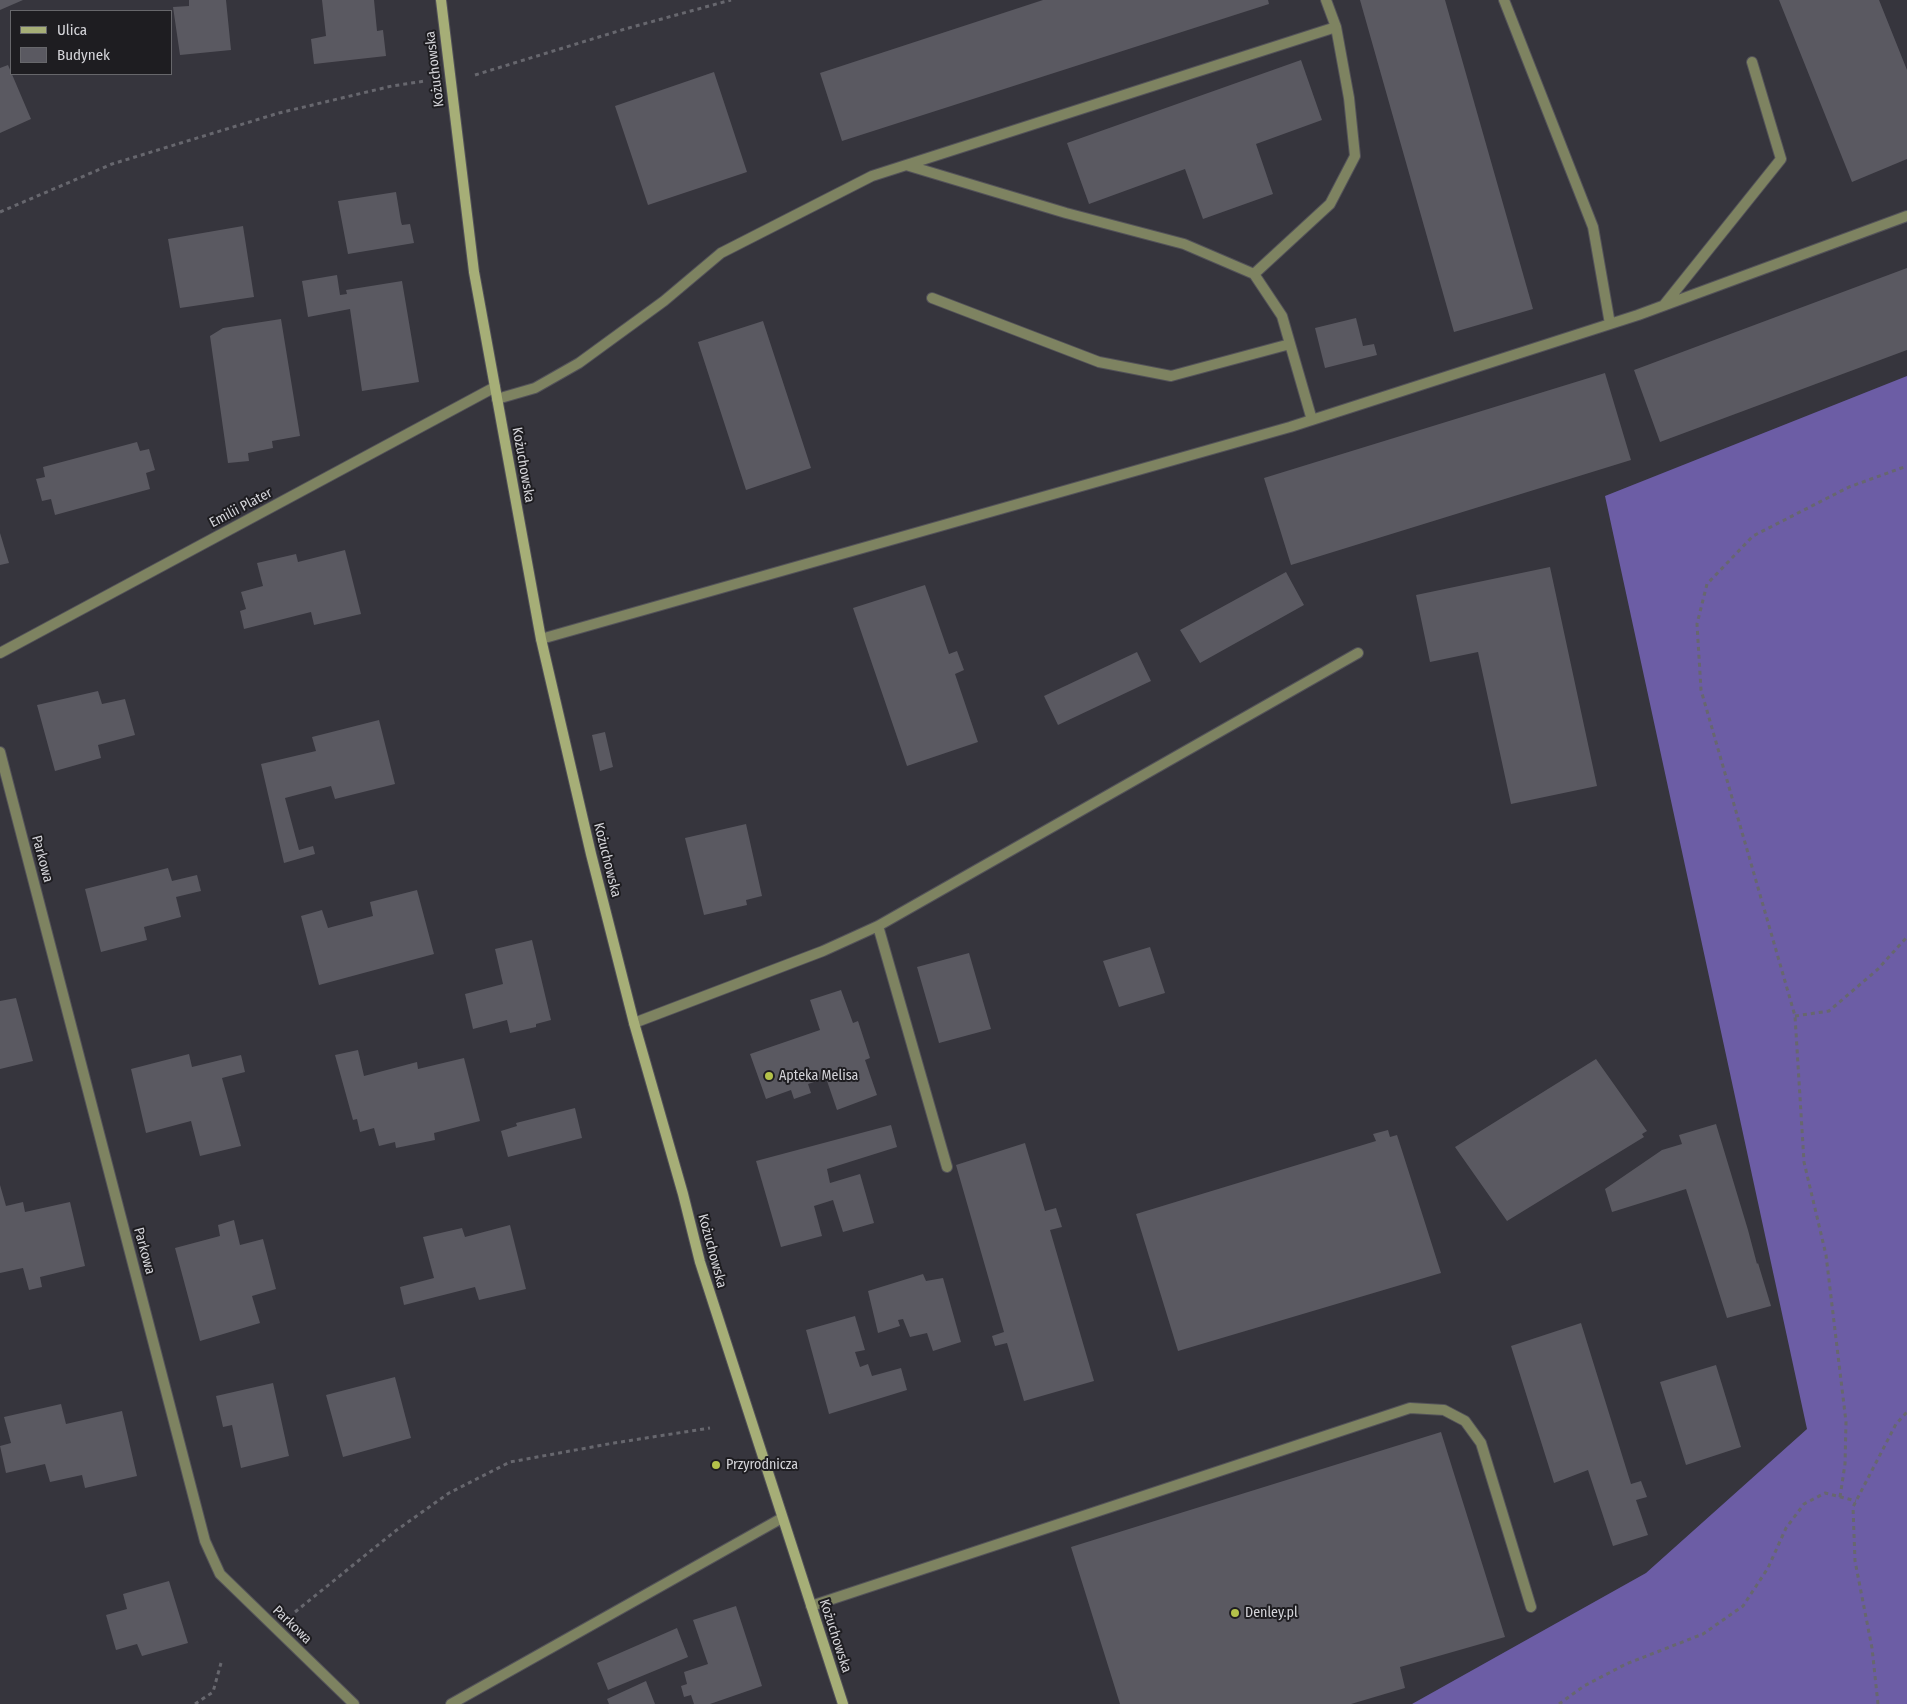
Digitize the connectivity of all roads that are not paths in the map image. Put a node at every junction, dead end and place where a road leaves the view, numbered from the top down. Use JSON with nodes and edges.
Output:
{"nodes":[{"id":1,"x":441,"y":0,"type":"edge"},
{"id":2,"x":1326,"y":0,"type":"edge"},
{"id":3,"x":1504,"y":0,"type":"edge"},
{"id":4,"x":1336,"y":27,"type":"junction"},
{"id":5,"x":1752,"y":62,"type":"dead end"},
{"id":6,"x":906,"y":165,"type":"junction"},
{"id":7,"x":1907,"y":216,"type":"edge"},
{"id":8,"x":1254,"y":274,"type":"junction"},
{"id":9,"x":932,"y":298,"type":"dead end"},
{"id":10,"x":1663,"y":306,"type":"junction"},
{"id":11,"x":1610,"y":324,"type":"junction"},
{"id":12,"x":1290,"y":344,"type":"junction"},
{"id":13,"x":494,"y":387,"type":"junction"},
{"id":14,"x":497,"y":399,"type":"junction"},
{"id":15,"x":1312,"y":420,"type":"junction"},
{"id":16,"x":541,"y":639,"type":"junction"},
{"id":17,"x":1358,"y":652,"type":"dead end"},
{"id":18,"x":0,"y":653,"type":"edge"},
{"id":19,"x":0,"y":752,"type":"edge"},
{"id":20,"x":878,"y":926,"type":"junction"},
{"id":21,"x":634,"y":1023,"type":"junction"},
{"id":22,"x":947,"y":1167,"type":"dead end"},
{"id":23,"x":782,"y":1518,"type":"junction"},
{"id":24,"x":811,"y":1606,"type":"junction"},
{"id":25,"x":1531,"y":1607,"type":"dead end"},
{"id":26,"x":354,"y":1704,"type":"edge"},
{"id":27,"x":451,"y":1704,"type":"edge"},
{"id":28,"x":843,"y":1704,"type":"edge"}],
"edges":[{"from":1,"to":13,"type":"main road","name":"Kożuchowska"},
{"from":2,"to":4,"type":"street"},
{"from":3,"to":11,"type":"street"},
{"from":4,"to":6,"type":"street"},
{"from":4,"to":8,"type":"street"},
{"from":5,"to":10,"type":"street"},
{"from":6,"to":8,"type":"street"},
{"from":6,"to":14,"type":"street"},
{"from":7,"to":10,"type":"street"},
{"from":8,"to":12,"type":"street"},
{"from":9,"to":12,"type":"street"},
{"from":10,"to":11,"type":"street"},
{"from":11,"to":15,"type":"street"},
{"from":12,"to":15,"type":"street"},
{"from":13,"to":14,"type":"main road","name":"Kożuchowska"},
{"from":13,"to":18,"type":"street","name":"Emilii Plater"},
{"from":14,"to":16,"type":"main road","name":"Kożuchowska"},
{"from":15,"to":16,"type":"street"},
{"from":16,"to":21,"type":"main road","name":"Kożuchowska"},
{"from":17,"to":20,"type":"street"},
{"from":19,"to":26,"type":"street","name":"Parkowa"},
{"from":20,"to":21,"type":"street"},
{"from":20,"to":22,"type":"street"},
{"from":21,"to":23,"type":"main road","name":"Kożuchowska"},
{"from":23,"to":24,"type":"main road","name":"Kożuchowska"},
{"from":23,"to":27,"type":"street"},
{"from":24,"to":25,"type":"street"},
{"from":24,"to":28,"type":"main road","name":"Kożuchowska"}]}
